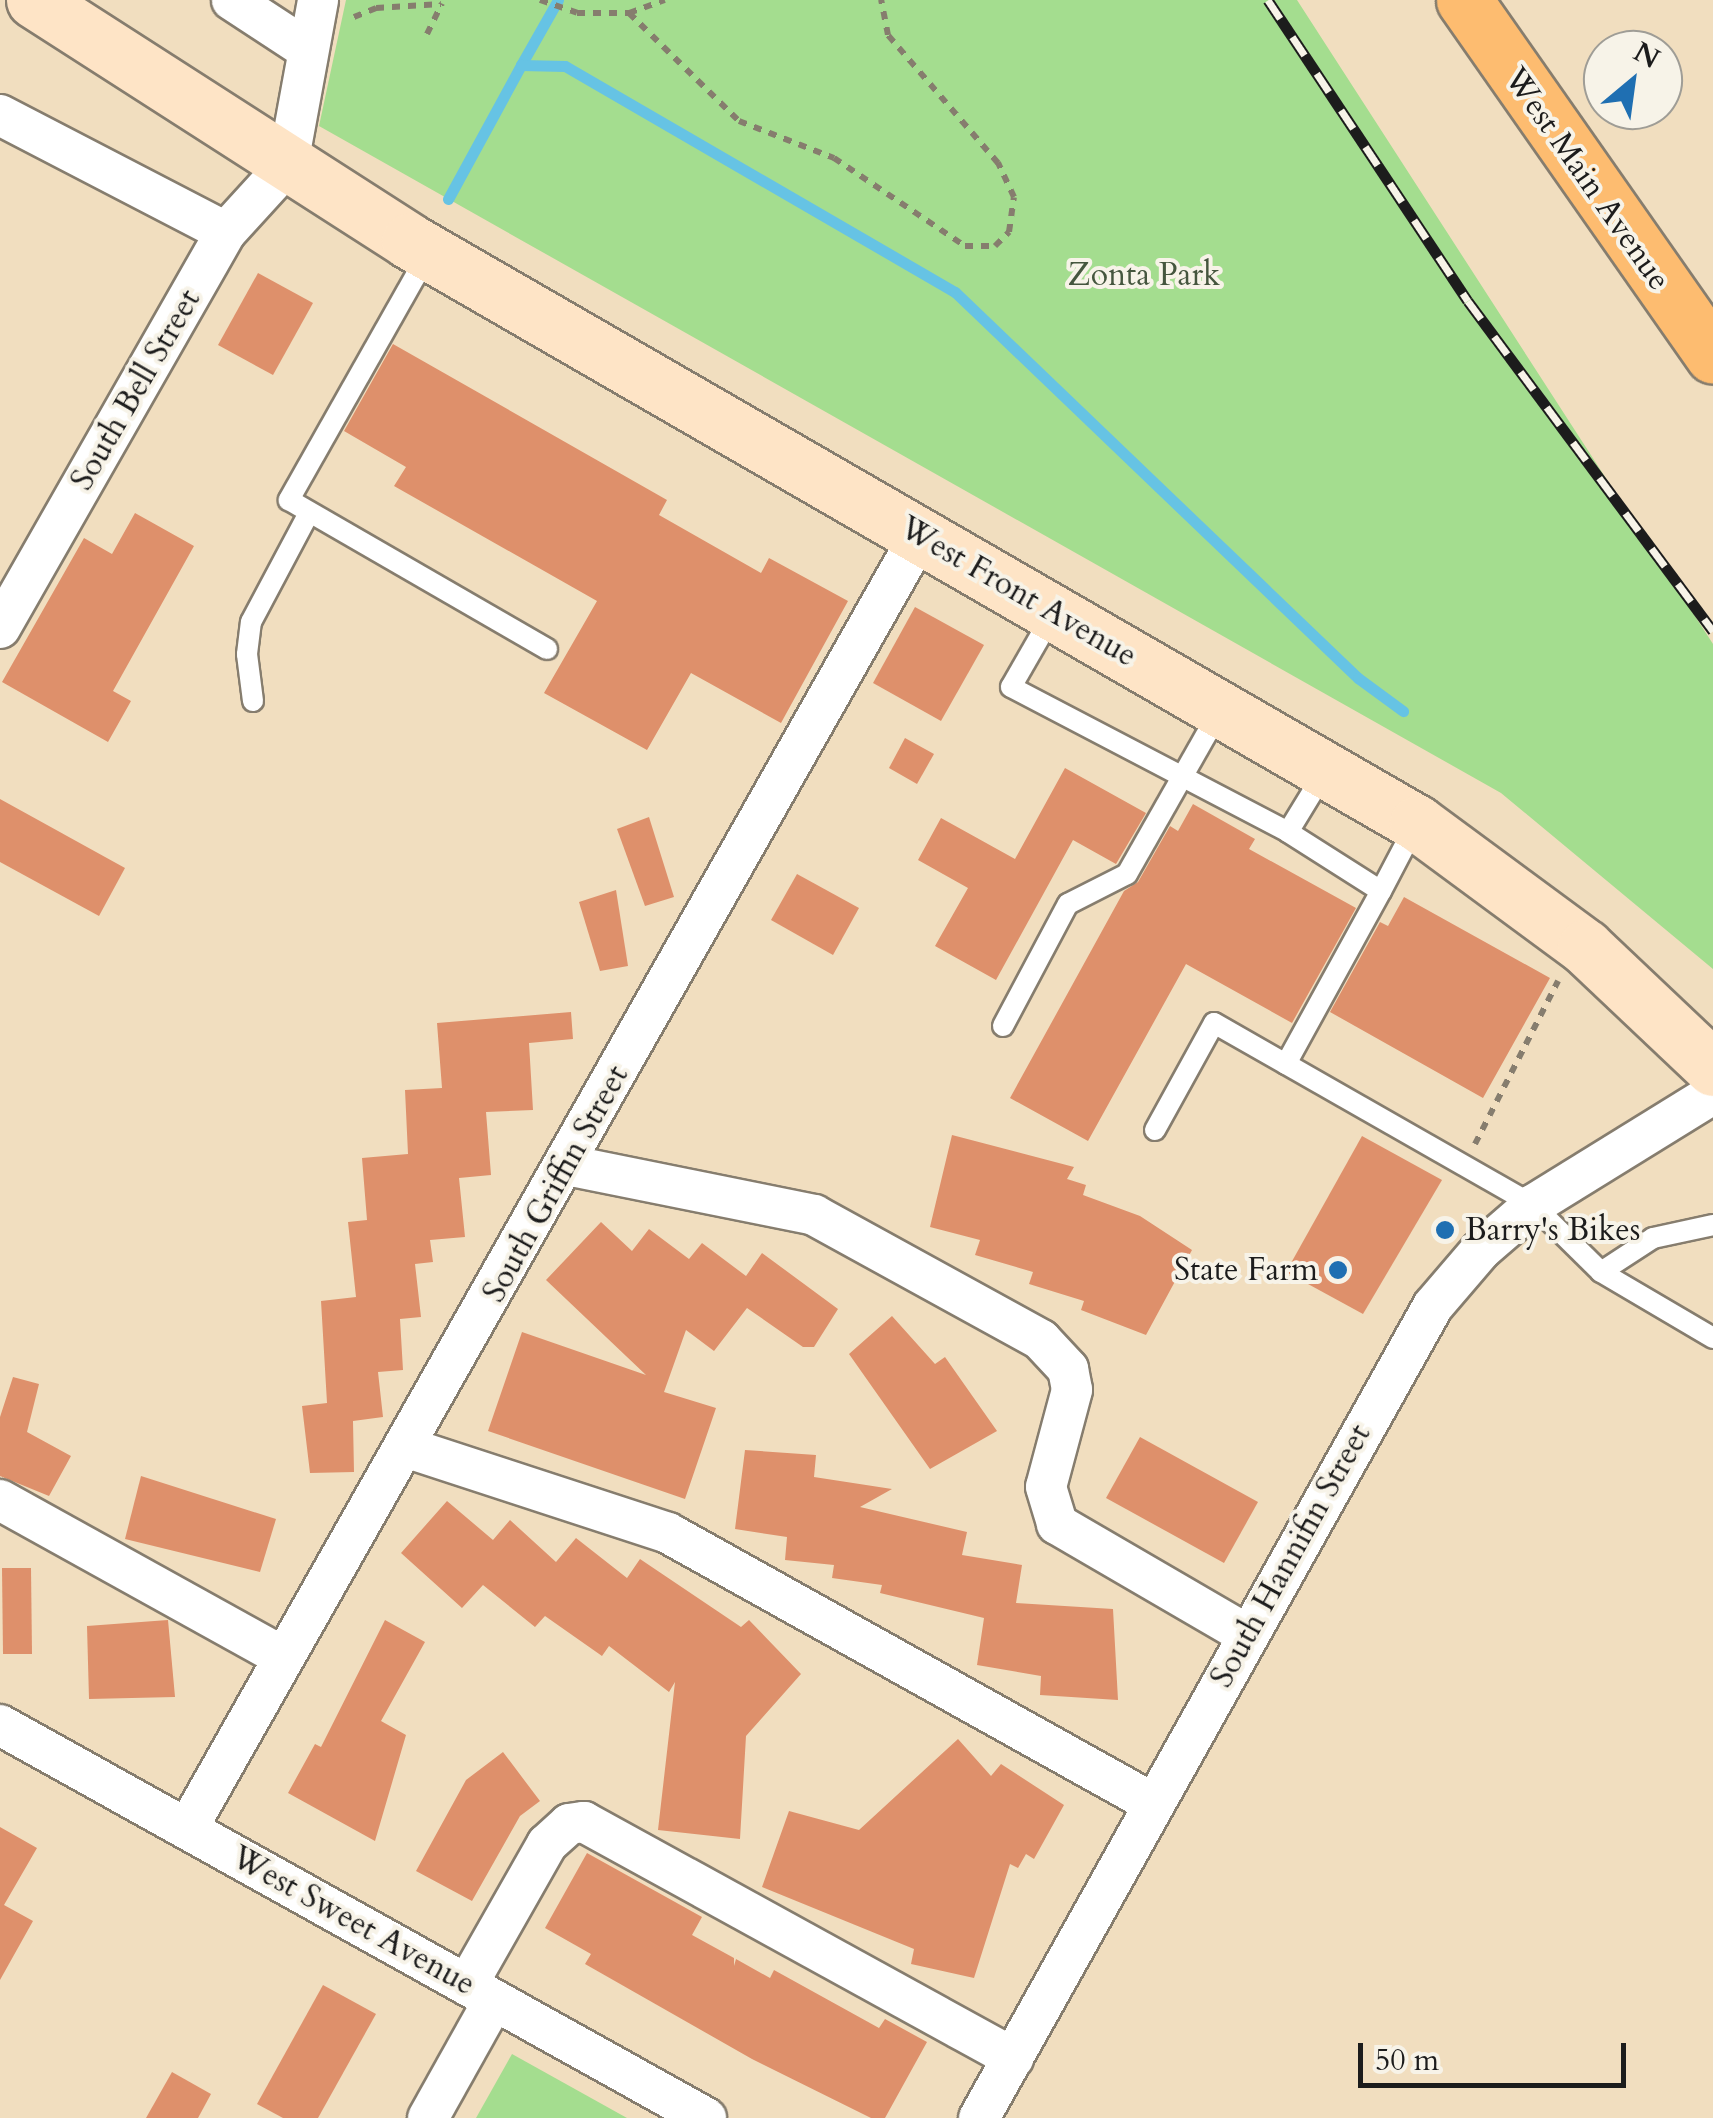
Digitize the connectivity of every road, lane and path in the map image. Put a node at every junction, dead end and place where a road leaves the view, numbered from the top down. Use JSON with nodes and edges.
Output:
{"nodes":[{"id":1,"x":34,"y":0,"type":"edge"},
{"id":2,"x":232,"y":0,"type":"edge"},
{"id":3,"x":318,"y":0,"type":"edge"},
{"id":4,"x":540,"y":0,"type":"edge"},
{"id":5,"x":666,"y":0,"type":"edge"},
{"id":6,"x":881,"y":0,"type":"edge"},
{"id":7,"x":1464,"y":0,"type":"edge"},
{"id":8,"x":442,"y":2,"type":"edge"},
{"id":9,"x":629,"y":13,"type":"junction"},
{"id":10,"x":428,"y":34,"type":"dead end"},
{"id":11,"x":346,"y":36,"type":"dead end"},
{"id":12,"x":308,"y":49,"type":"junction"},
{"id":13,"x":0,"y":116,"type":"edge"},
{"id":14,"x":288,"y":164,"type":"junction"},
{"id":15,"x":226,"y":232,"type":"junction"},
{"id":16,"x":429,"y":252,"type":"junction"},
{"id":17,"x":1713,"y":356,"type":"edge"},
{"id":18,"x":308,"y":513,"type":"junction"},
{"id":19,"x":920,"y":536,"type":"junction"},
{"id":20,"x":1054,"y":612,"type":"junction"},
{"id":21,"x":0,"y":628,"type":"edge"},
{"id":22,"x":548,"y":649,"type":"dead end"},
{"id":23,"x":254,"y":701,"type":"dead end"},
{"id":24,"x":1221,"y":708,"type":"junction"},
{"id":25,"x":1327,"y":769,"type":"junction"},
{"id":26,"x":1180,"y":778,"type":"junction"},
{"id":27,"x":1417,"y":823,"type":"junction"},
{"id":28,"x":1288,"y":832,"type":"junction"},
{"id":29,"x":1381,"y":890,"type":"junction"},
{"id":30,"x":1585,"y":947,"type":"junction"},
{"id":31,"x":1003,"y":1026,"type":"dead end"},
{"id":32,"x":1286,"y":1064,"type":"junction"},
{"id":33,"x":1713,"y":1068,"type":"edge"},
{"id":34,"x":1713,"y":1094,"type":"edge"},
{"id":35,"x":1155,"y":1130,"type":"dead end"},
{"id":36,"x":1470,"y":1153,"type":"dead end"},
{"id":37,"x":567,"y":1164,"type":"junction"},
{"id":38,"x":1533,"y":1205,"type":"junction"},
{"id":39,"x":1713,"y":1224,"type":"edge"},
{"id":40,"x":1601,"y":1272,"type":"junction"},
{"id":41,"x":1713,"y":1338,"type":"edge"},
{"id":42,"x":408,"y":1448,"type":"junction"},
{"id":43,"x":0,"y":1500,"type":"edge"},
{"id":44,"x":1248,"y":1635,"type":"junction"},
{"id":45,"x":282,"y":1658,"type":"junction"},
{"id":46,"x":0,"y":1725,"type":"edge"},
{"id":47,"x":1154,"y":1804,"type":"junction"},
{"id":48,"x":186,"y":1829,"type":"junction"},
{"id":49,"x":480,"y":1992,"type":"junction"},
{"id":50,"x":1012,"y":2058,"type":"junction"},
{"id":51,"x":428,"y":2118,"type":"edge"},
{"id":52,"x":706,"y":2118,"type":"edge"},
{"id":53,"x":979,"y":2118,"type":"edge"}],
"edges":[{"from":1,"to":14,"type":"street","name":"West Front Avenue"},
{"from":2,"to":12,"type":"street"},
{"from":3,"to":12,"type":"street"},
{"from":4,"to":9,"type":"path"},
{"from":5,"to":9,"type":"path"},
{"from":6,"to":9,"type":"path"},
{"from":7,"to":17,"type":"main road","name":"West Main Avenue"},
{"from":8,"to":10,"type":"path"},
{"from":8,"to":11,"type":"path"},
{"from":12,"to":14,"type":"street"},
{"from":13,"to":15,"type":"street"},
{"from":14,"to":15,"type":"street","name":"South Bell Street"},
{"from":14,"to":16,"type":"street","name":"West Front Avenue"},
{"from":15,"to":21,"type":"street","name":"South Bell Street"},
{"from":16,"to":18,"type":"lane"},
{"from":16,"to":19,"type":"street","name":"West Front Avenue"},
{"from":18,"to":22,"type":"lane"},
{"from":18,"to":23,"type":"lane"},
{"from":19,"to":20,"type":"street","name":"West Front Avenue"},
{"from":19,"to":37,"type":"street","name":"South Griffin Street"},
{"from":20,"to":24,"type":"street","name":"West Front Avenue"},
{"from":20,"to":26,"type":"lane"},
{"from":24,"to":25,"type":"street","name":"West Front Avenue"},
{"from":24,"to":26,"type":"lane"},
{"from":25,"to":27,"type":"street","name":"West Front Avenue"},
{"from":25,"to":28,"type":"lane"},
{"from":26,"to":28,"type":"lane"},
{"from":26,"to":31,"type":"lane"},
{"from":27,"to":29,"type":"lane"},
{"from":27,"to":30,"type":"street","name":"West Front Avenue"},
{"from":28,"to":29,"type":"lane"},
{"from":29,"to":32,"type":"lane"},
{"from":30,"to":33,"type":"street","name":"West Front Avenue"},
{"from":30,"to":36,"type":"path"},
{"from":32,"to":35,"type":"lane"},
{"from":32,"to":38,"type":"lane"},
{"from":34,"to":38,"type":"street","name":"South Hannifin Street"},
{"from":37,"to":42,"type":"street","name":"South Griffin Street"},
{"from":37,"to":44,"type":"street"},
{"from":38,"to":40,"type":"lane"},
{"from":38,"to":44,"type":"street","name":"South Hannifin Street"},
{"from":39,"to":40,"type":"lane"},
{"from":40,"to":41,"type":"lane"},
{"from":42,"to":45,"type":"street","name":"South Griffin Street"},
{"from":42,"to":47,"type":"street"},
{"from":43,"to":45,"type":"street"},
{"from":44,"to":47,"type":"street","name":"South Hannifin Street"},
{"from":45,"to":48,"type":"street","name":"South Griffin Street"},
{"from":46,"to":48,"type":"street","name":"West Sweet Avenue"},
{"from":47,"to":50,"type":"street","name":"South Hannifin Street"},
{"from":48,"to":49,"type":"street","name":"West Sweet Avenue"},
{"from":49,"to":50,"type":"street"},
{"from":49,"to":51,"type":"street"},
{"from":49,"to":52,"type":"street","name":"West Sweet Avenue"},
{"from":50,"to":53,"type":"street","name":"South Hannifin Street"}]}
